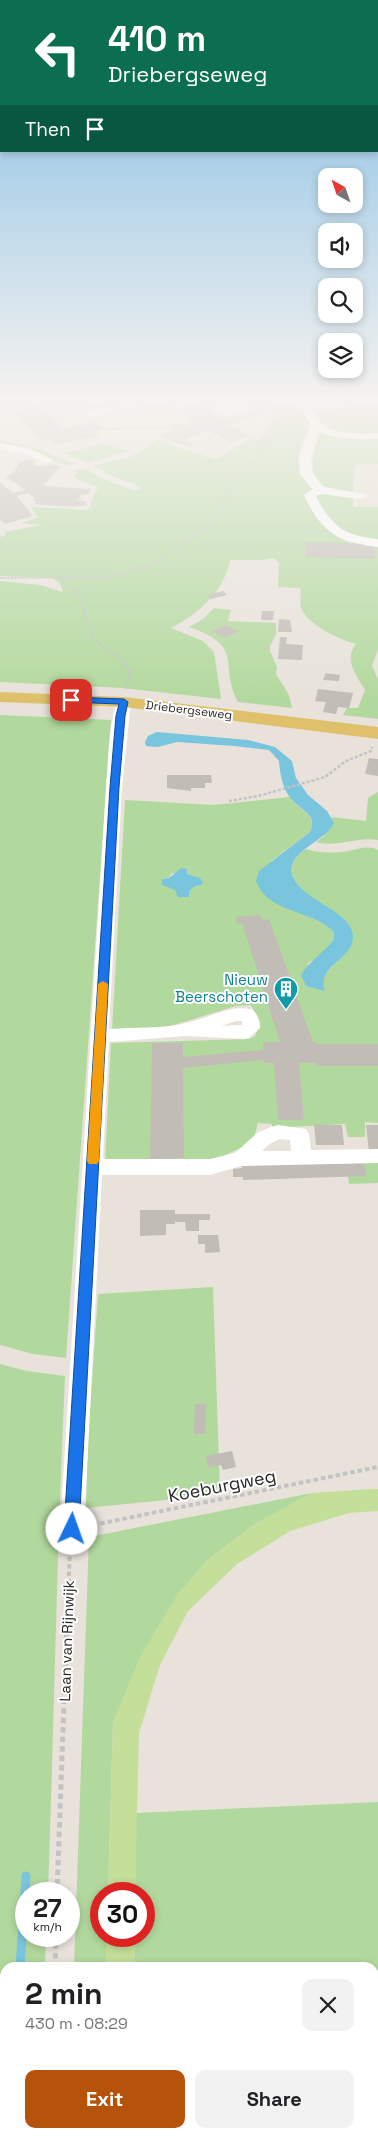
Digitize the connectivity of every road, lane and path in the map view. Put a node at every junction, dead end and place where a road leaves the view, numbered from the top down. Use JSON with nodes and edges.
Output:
{"nodes":[{"id":1,"x":222,"y":502,"type":"edge"},
{"id":2,"x":312,"y":502,"type":"edge"},
{"id":3,"x":378,"y":543,"type":"edge"},
{"id":4,"x":0,"y":578,"type":"edge"},
{"id":5,"x":60,"y":579,"type":"junction"},
{"id":6,"x":125,"y":695,"type":"junction"},
{"id":7,"x":0,"y":697,"type":"edge"},
{"id":8,"x":375,"y":739,"type":"edge"},
{"id":9,"x":229,"y":801,"type":"dead end"},
{"id":10,"x":186,"y":1030,"type":"dead end"},
{"id":11,"x":100,"y":1036,"type":"junction"},
{"id":12,"x":378,"y":1156,"type":"edge"},
{"id":13,"x":302,"y":1158,"type":"junction"},
{"id":14,"x":241,"y":1159,"type":"junction"},
{"id":15,"x":93,"y":1167,"type":"junction"},
{"id":16,"x":378,"y":1467,"type":"edge"},
{"id":17,"x":72,"y":1529,"type":"junction"},
{"id":18,"x":58,"y":1882,"type":"edge"},
{"id":19,"x":56,"y":1947,"type":"edge"},
{"id":20,"x":55,"y":1962,"type":"edge"}],
"edges":[{"from":1,"to":5,"type":"path"},
{"from":2,"to":3,"type":"street"},
{"from":4,"to":5,"type":"path"},
{"from":5,"to":6,"type":"path"},
{"from":6,"to":7,"type":"main road","name":"Driebergseweg"},
{"from":6,"to":8,"type":"main road","name":"Driebergseweg"},
{"from":6,"to":11,"type":"street"},
{"from":8,"to":9,"type":"path"},
{"from":10,"to":11,"type":"street"},
{"from":11,"to":15,"type":"street"},
{"from":12,"to":13,"type":"street"},
{"from":13,"to":14,"type":"street"},
{"from":13,"to":14,"type":"street"},
{"from":14,"to":15,"type":"street"},
{"from":15,"to":17,"type":"street"},
{"from":16,"to":17,"type":"path","name":"Koeburgweg"},
{"from":17,"to":18,"type":"path","name":"Laan van Rijnwijk"},
{"from":19,"to":20,"type":"path"}]}
